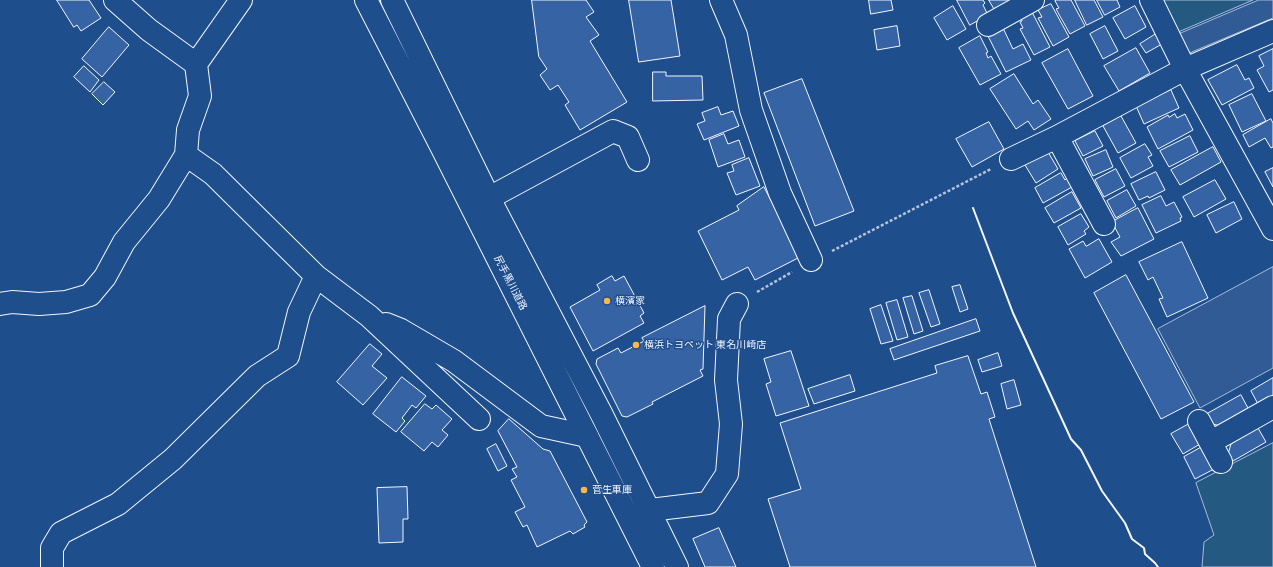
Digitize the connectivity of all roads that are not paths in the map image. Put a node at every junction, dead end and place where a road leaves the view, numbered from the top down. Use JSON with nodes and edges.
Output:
{"nodes":[{"id":1,"x":116,"y":0,"type":"edge"},
{"id":2,"x":241,"y":0,"type":"edge"},
{"id":3,"x":366,"y":0,"type":"edge"},
{"id":4,"x":392,"y":0,"type":"edge"},
{"id":5,"x":721,"y":0,"type":"edge"},
{"id":6,"x":1033,"y":0,"type":"edge"},
{"id":7,"x":1151,"y":0,"type":"edge"},
{"id":8,"x":988,"y":25,"type":"dead end"},
{"id":9,"x":1273,"y":31,"type":"edge"},
{"id":10,"x":196,"y":64,"type":"junction"},
{"id":11,"x":1185,"y":69,"type":"junction"},
{"id":12,"x":1057,"y":137,"type":"junction"},
{"id":13,"x":186,"y":155,"type":"junction"},
{"id":14,"x":1011,"y":159,"type":"road end"},
{"id":15,"x":638,"y":160,"type":"dead end"},
{"id":16,"x":489,"y":198,"type":"junction"},
{"id":17,"x":1104,"y":224,"type":"dead end"},
{"id":18,"x":1273,"y":229,"type":"edge"},
{"id":19,"x":811,"y":260,"type":"road end"},
{"id":20,"x":316,"y":276,"type":"junction"},
{"id":21,"x":0,"y":304,"type":"edge"},
{"id":22,"x":737,"y":304,"type":"road end"},
{"id":23,"x":368,"y":316,"type":"junction"},
{"id":24,"x":1273,"y":407,"type":"edge"},
{"id":25,"x":479,"y":419,"type":"dead end"},
{"id":26,"x":1199,"y":421,"type":"dead end"},
{"id":27,"x":587,"y":436,"type":"junction"},
{"id":28,"x":1211,"y":442,"type":"junction"},
{"id":29,"x":1221,"y":462,"type":"dead end"},
{"id":30,"x":650,"y":510,"type":"junction"},
{"id":31,"x":628,"y":517,"type":"junction"},
{"id":32,"x":52,"y":567,"type":"edge"},
{"id":33,"x":653,"y":567,"type":"edge"},
{"id":34,"x":677,"y":567,"type":"edge"}],
"edges":[{"from":1,"to":10,"type":"street"},
{"from":2,"to":10,"type":"street"},
{"from":3,"to":27,"type":"street","name":"尻手黒川道路"},
{"from":4,"to":16,"type":"street","name":"尻手黒川道路"},
{"from":5,"to":19,"type":"street"},
{"from":6,"to":8,"type":"street"},
{"from":7,"to":11,"type":"street"},
{"from":9,"to":11,"type":"street"},
{"from":10,"to":13,"type":"street"},
{"from":11,"to":12,"type":"street"},
{"from":11,"to":18,"type":"street"},
{"from":12,"to":14,"type":"street"},
{"from":12,"to":17,"type":"street"},
{"from":13,"to":20,"type":"street"},
{"from":13,"to":21,"type":"street"},
{"from":15,"to":16,"type":"street"},
{"from":16,"to":30,"type":"street","name":"尻手黒川道路"},
{"from":20,"to":23,"type":"street"},
{"from":20,"to":32,"type":"street"},
{"from":22,"to":30,"type":"street"},
{"from":23,"to":25,"type":"street"},
{"from":23,"to":27,"type":"street"},
{"from":24,"to":28,"type":"street"},
{"from":26,"to":28,"type":"street"},
{"from":27,"to":31,"type":"street","name":"尻手黒川道路"},
{"from":28,"to":29,"type":"street"},
{"from":30,"to":31,"type":"street"},
{"from":30,"to":34,"type":"street","name":"尻手黒川道路"},
{"from":31,"to":33,"type":"street","name":"尻手黒川道路"}]}
